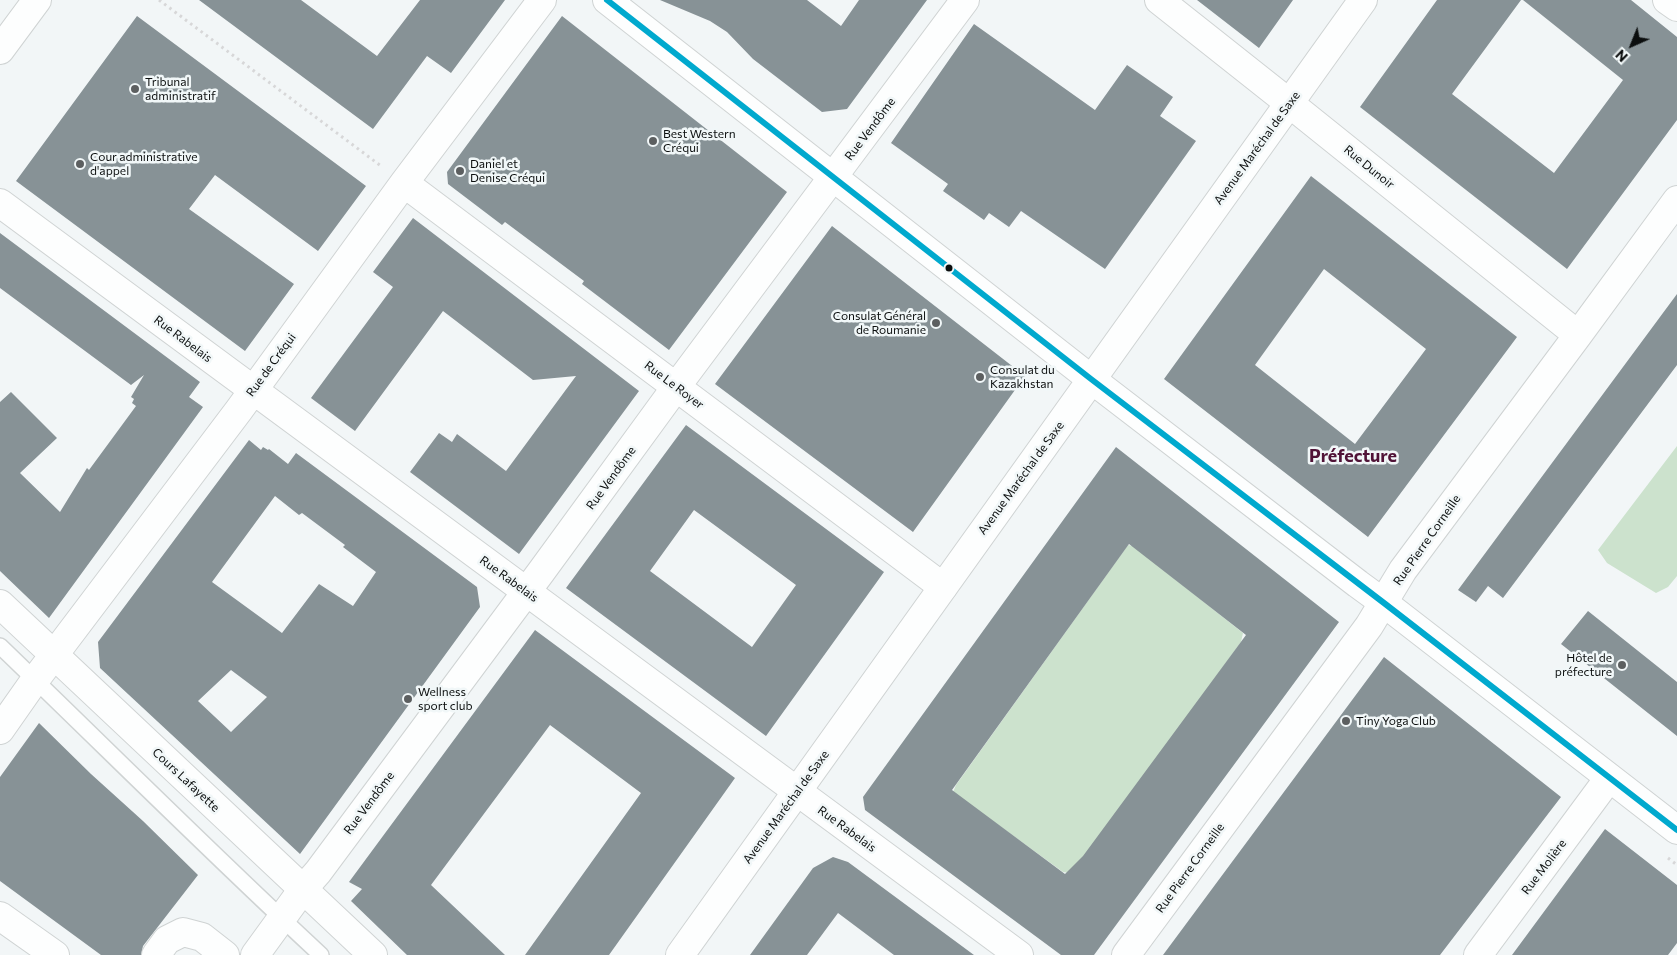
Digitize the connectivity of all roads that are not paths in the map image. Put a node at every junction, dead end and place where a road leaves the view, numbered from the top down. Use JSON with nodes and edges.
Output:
{"nodes":[{"id":1,"x":37,"y":0,"type":"edge"},
{"id":2,"x":542,"y":0,"type":"edge"},
{"id":3,"x":607,"y":0,"type":"edge"},
{"id":4,"x":965,"y":0,"type":"edge"},
{"id":5,"x":1159,"y":0,"type":"edge"},
{"id":6,"x":1362,"y":0,"type":"edge"},
{"id":7,"x":1667,"y":0,"type":"edge"},
{"id":8,"x":1677,"y":7,"type":"edge"},
{"id":9,"x":0,"y":50,"type":"edge"},
{"id":10,"x":1289,"y":102,"type":"junction"},
{"id":11,"x":833,"y":177,"type":"junction"},
{"id":12,"x":404,"y":183,"type":"junction"},
{"id":13,"x":1677,"y":200,"type":"edge"},
{"id":14,"x":0,"y":203,"type":"edge"},
{"id":15,"x":1578,"y":335,"type":"junction"},
{"id":16,"x":1091,"y":379,"type":"junction"},
{"id":17,"x":676,"y":387,"type":"junction"},
{"id":18,"x":253,"y":390,"type":"junction"},
{"id":19,"x":943,"y":587,"type":"junction"},
{"id":20,"x":526,"y":592,"type":"junction"},
{"id":21,"x":1384,"y":603,"type":"junction"},
{"id":22,"x":0,"y":604,"type":"edge"},
{"id":23,"x":0,"y":646,"type":"edge"},
{"id":24,"x":55,"y":655,"type":"junction"},
{"id":25,"x":36,"y":680,"type":"junction"},
{"id":26,"x":0,"y":730,"type":"edge"},
{"id":27,"x":1609,"y":778,"type":"junction"},
{"id":28,"x":797,"y":791,"type":"junction"},
{"id":29,"x":1677,"y":830,"type":"edge"},
{"id":30,"x":303,"y":889,"type":"junction"},
{"id":31,"x":0,"y":916,"type":"edge"},
{"id":32,"x":282,"y":919,"type":"junction"},
{"id":33,"x":55,"y":955,"type":"edge"},
{"id":34,"x":156,"y":955,"type":"edge"},
{"id":35,"x":225,"y":955,"type":"edge"},
{"id":36,"x":255,"y":955,"type":"edge"},
{"id":37,"x":321,"y":955,"type":"edge"},
{"id":38,"x":373,"y":955,"type":"edge"},
{"id":39,"x":680,"y":955,"type":"edge"},
{"id":40,"x":1019,"y":955,"type":"edge"},
{"id":41,"x":1126,"y":955,"type":"edge"},
{"id":42,"x":1478,"y":955,"type":"edge"}],
"edges":[{"from":1,"to":9,"type":"street"},
{"from":2,"to":12,"type":"street","name":"Rue de Créqui"},
{"from":3,"to":11,"type":"street"},
{"from":4,"to":11,"type":"street","name":"Rue Vendôme"},
{"from":5,"to":10,"type":"street","name":"Rue Dunoir"},
{"from":6,"to":10,"type":"street","name":"Avenue Maréchal de Saxe"},
{"from":7,"to":8,"type":"street"},
{"from":10,"to":15,"type":"street","name":"Rue Dunoir"},
{"from":10,"to":16,"type":"street","name":"Avenue Maréchal de Saxe"},
{"from":11,"to":16,"type":"street"},
{"from":11,"to":17,"type":"street","name":"Rue Vendôme"},
{"from":12,"to":17,"type":"street","name":"Rue Le Royer"},
{"from":12,"to":18,"type":"street","name":"Rue de Créqui"},
{"from":13,"to":15,"type":"street","name":"Rue Pierre Corneille"},
{"from":14,"to":18,"type":"street","name":"Rue Rabelais"},
{"from":15,"to":21,"type":"street","name":"Rue Pierre Corneille"},
{"from":16,"to":19,"type":"street","name":"Avenue Maréchal de Saxe"},
{"from":16,"to":21,"type":"street"},
{"from":17,"to":19,"type":"street","name":"Rue Le Royer"},
{"from":17,"to":20,"type":"street","name":"Rue Vendôme"},
{"from":18,"to":20,"type":"street","name":"Rue Rabelais"},
{"from":18,"to":24,"type":"street","name":"Rue de Créqui"},
{"from":19,"to":28,"type":"street","name":"Avenue Maréchal de Saxe"},
{"from":20,"to":28,"type":"street","name":"Rue Rabelais"},
{"from":20,"to":30,"type":"street","name":"Rue Vendôme"},
{"from":21,"to":27,"type":"street"},
{"from":21,"to":41,"type":"street","name":"Rue Pierre Corneille"},
{"from":22,"to":24,"type":"street","name":"Cours Lafayette"},
{"from":23,"to":25,"type":"lane"},
{"from":24,"to":25,"type":"street","name":"Rue de Créqui"},
{"from":24,"to":30,"type":"street","name":"Cours Lafayette"},
{"from":25,"to":26,"type":"street","name":"Rue de Créqui"},
{"from":25,"to":32,"type":"lane"},
{"from":27,"to":29,"type":"street"},
{"from":27,"to":42,"type":"street","name":"Rue Molière"},
{"from":28,"to":39,"type":"street","name":"Avenue Maréchal de Saxe"},
{"from":28,"to":40,"type":"street","name":"Rue Rabelais"},
{"from":30,"to":32,"type":"street","name":"Rue Vendôme"},
{"from":30,"to":38,"type":"street","name":"Cours Lafayette"},
{"from":31,"to":33,"type":"street"},
{"from":32,"to":36,"type":"street","name":"Rue Vendôme"},
{"from":32,"to":37,"type":"lane"},
{"from":34,"to":35,"type":"street"}]}
